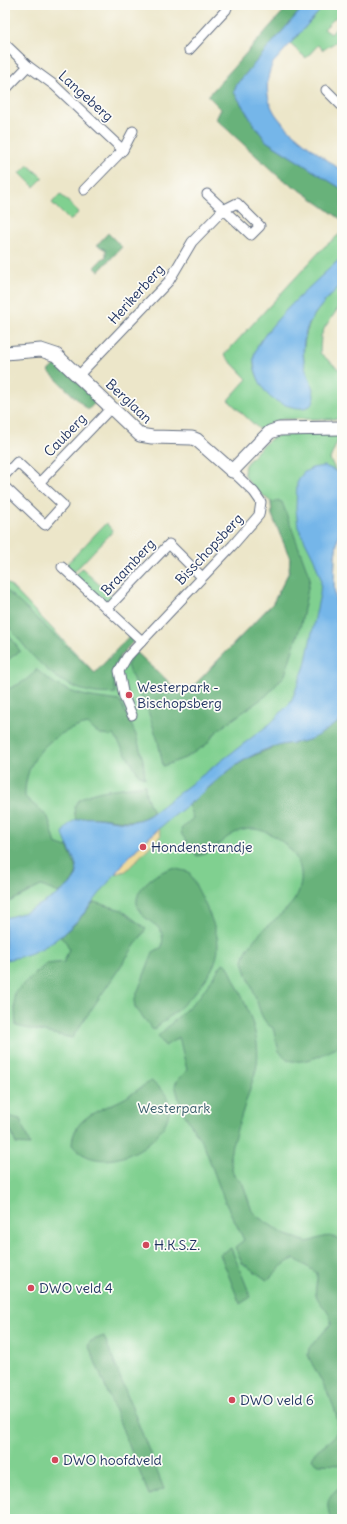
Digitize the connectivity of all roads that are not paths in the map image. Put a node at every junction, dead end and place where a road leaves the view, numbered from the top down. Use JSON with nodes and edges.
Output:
{"nodes":[{"id":1,"x":228,"y":5,"type":"edge"},
{"id":2,"x":5,"y":44,"type":"edge"},
{"id":3,"x":188,"y":50,"type":"dead end"},
{"id":4,"x":28,"y":66,"type":"junction"},
{"id":5,"x":5,"y":90,"type":"edge"},
{"id":6,"x":326,"y":90,"type":"dead end"},
{"id":7,"x":342,"y":106,"type":"edge"},
{"id":8,"x":133,"y":131,"type":"dead end"},
{"id":9,"x":123,"y":150,"type":"junction"},
{"id":10,"x":84,"y":190,"type":"dead end"},
{"id":11,"x":207,"y":194,"type":"dead end"},
{"id":12,"x":5,"y":353,"type":"edge"},
{"id":13,"x":79,"y":375,"type":"junction"},
{"id":14,"x":110,"y":408,"type":"junction"},
{"id":15,"x":342,"y":428,"type":"edge"},
{"id":16,"x":232,"y":472,"type":"junction"},
{"id":17,"x":5,"y":475,"type":"edge"},
{"id":18,"x":39,"y":483,"type":"junction"},
{"id":19,"x":5,"y":487,"type":"edge"},
{"id":20,"x":62,"y":567,"type":"dead end"},
{"id":21,"x":202,"y":577,"type":"junction"},
{"id":22,"x":107,"y":609,"type":"junction"},
{"id":23,"x":142,"y":641,"type":"junction"},
{"id":24,"x":132,"y":714,"type":"dead end"}],
"edges":[{"from":1,"to":3,"type":"street"},
{"from":2,"to":4,"type":"street","name":"Langeberg"},
{"from":4,"to":5,"type":"street"},
{"from":4,"to":9,"type":"street","name":"Langeberg"},
{"from":6,"to":7,"type":"street"},
{"from":8,"to":9,"type":"street"},
{"from":9,"to":10,"type":"street"},
{"from":11,"to":13,"type":"street","name":"Herikerberg"},
{"from":12,"to":13,"type":"street","name":"Berglaan"},
{"from":13,"to":14,"type":"street","name":"Berglaan"},
{"from":14,"to":16,"type":"street","name":"Berglaan"},
{"from":14,"to":18,"type":"street","name":"Cauberg"},
{"from":15,"to":16,"type":"street"},
{"from":16,"to":21,"type":"street","name":"Bisschopsberg"},
{"from":17,"to":18,"type":"street"},
{"from":18,"to":19,"type":"street"},
{"from":20,"to":22,"type":"street"},
{"from":21,"to":22,"type":"street","name":"Braamberg"},
{"from":21,"to":23,"type":"street","name":"Bisschopsberg"},
{"from":22,"to":23,"type":"street"},
{"from":23,"to":24,"type":"street","name":"Bisschopsberg"}]}
